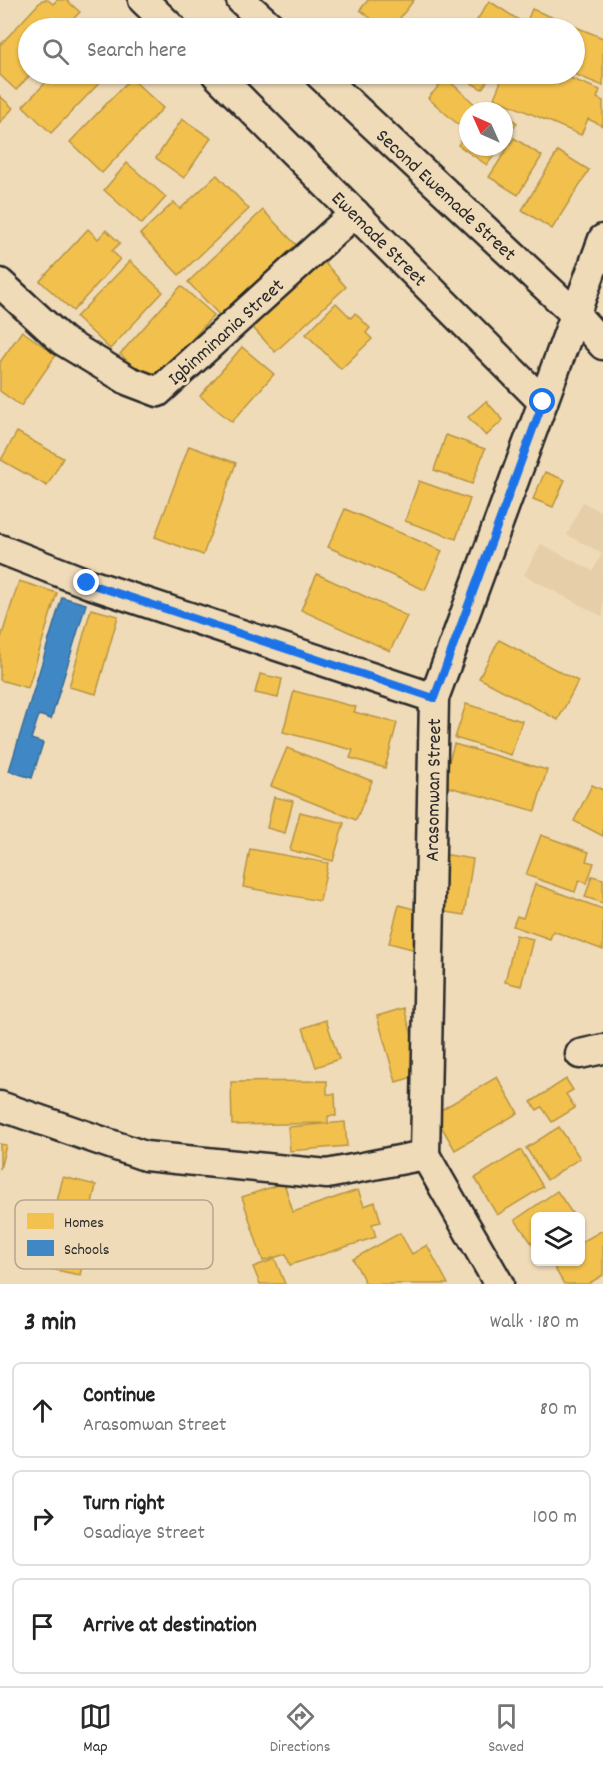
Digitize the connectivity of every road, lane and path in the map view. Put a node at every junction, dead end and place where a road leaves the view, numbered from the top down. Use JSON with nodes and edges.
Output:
{"nodes":[{"id":1,"x":143,"y":0,"type":"edge"},
{"id":2,"x":241,"y":0,"type":"edge"},
{"id":3,"x":162,"y":18,"type":"edge"},
{"id":4,"x":261,"y":18,"type":"edge"},
{"id":5,"x":226,"y":84,"type":"edge"},
{"id":6,"x":331,"y":84,"type":"edge"},
{"id":7,"x":356,"y":213,"type":"junction"},
{"id":8,"x":603,"y":239,"type":"edge"},
{"id":9,"x":0,"y":283,"type":"edge"},
{"id":10,"x":575,"y":314,"type":"junction"},
{"id":11,"x":603,"y":345,"type":"edge"},
{"id":12,"x":543,"y":402,"type":"junction"},
{"id":13,"x":0,"y":549,"type":"edge"},
{"id":14,"x":434,"y":698,"type":"junction"},
{"id":15,"x":0,"y":1106,"type":"edge"},
{"id":16,"x":425,"y":1155,"type":"junction"},
{"id":17,"x":499,"y":1284,"type":"edge"}],
"edges":[{"from":1,"to":3,"type":"street"},
{"from":2,"to":4,"type":"street"},
{"from":5,"to":7,"type":"street","name":"Ewemade Street"},
{"from":6,"to":10,"type":"street","name":"Second Ewemade Street"},
{"from":7,"to":9,"type":"street","name":"Igbinminania Street"},
{"from":7,"to":12,"type":"street","name":"Ewemade Street"},
{"from":8,"to":10,"type":"street","name":"Arasomwan Street"},
{"from":10,"to":11,"type":"street","name":"Second Ewemade Street"},
{"from":10,"to":12,"type":"street","name":"Arasomwan Street"},
{"from":12,"to":14,"type":"street","name":"Arasomwan Street"},
{"from":13,"to":14,"type":"street"},
{"from":14,"to":16,"type":"street","name":"Arasomwan Street"},
{"from":15,"to":16,"type":"street"},
{"from":16,"to":17,"type":"street"}]}
